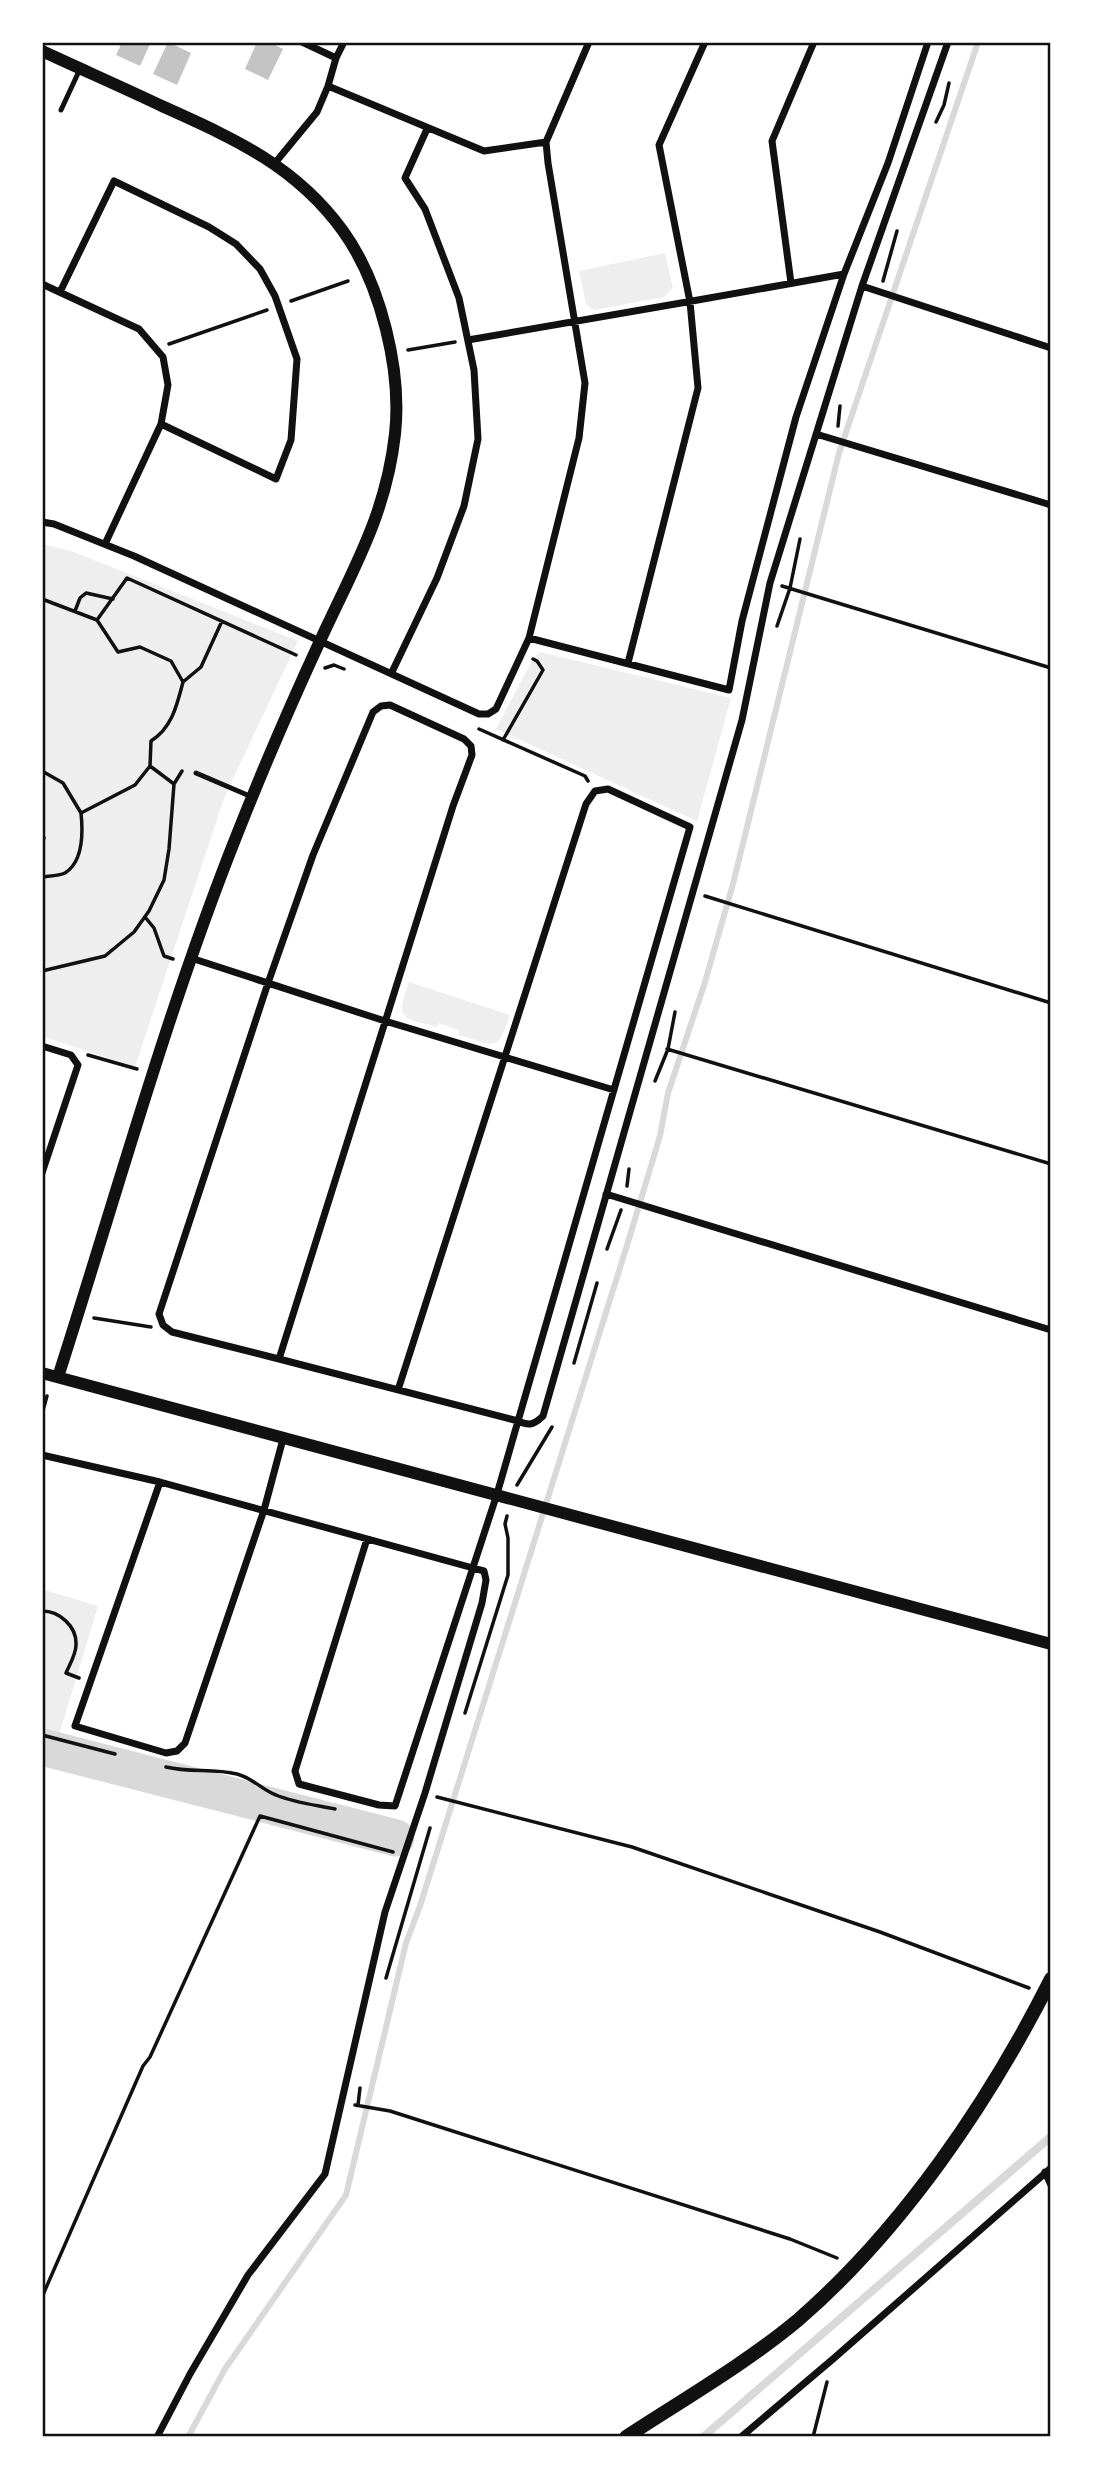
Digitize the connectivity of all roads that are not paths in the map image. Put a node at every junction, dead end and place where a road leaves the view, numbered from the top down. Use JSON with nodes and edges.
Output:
{"nodes":[{"id":1,"x":302,"y":42,"type":"edge"},
{"id":2,"x":344,"y":42,"type":"edge"},
{"id":3,"x":589,"y":42,"type":"edge"},
{"id":4,"x":705,"y":42,"type":"edge"},
{"id":5,"x":814,"y":42,"type":"edge"},
{"id":6,"x":928,"y":42,"type":"edge"},
{"id":7,"x":948,"y":42,"type":"edge"},
{"id":8,"x":42,"y":51,"type":"edge"},
{"id":9,"x":336,"y":58,"type":"junction"},
{"id":10,"x":80,"y":69,"type":"junction"},
{"id":11,"x":328,"y":86,"type":"junction"},
{"id":12,"x":61,"y":110,"type":"dead end"},
{"id":13,"x":427,"y":129,"type":"junction"},
{"id":14,"x":546,"y":142,"type":"junction"},
{"id":15,"x":275,"y":163,"type":"junction"},
{"id":16,"x":844,"y":274,"type":"junction"},
{"id":17,"x":42,"y":284,"type":"edge"},
{"id":18,"x":791,"y":284,"type":"junction"},
{"id":19,"x":862,"y":286,"type":"junction"},
{"id":20,"x":60,"y":292,"type":"junction"},
{"id":21,"x":690,"y":302,"type":"junction"},
{"id":22,"x":576,"y":321,"type":"junction"},
{"id":23,"x":468,"y":340,"type":"junction"},
{"id":24,"x":1051,"y":348,"type":"edge"},
{"id":25,"x":161,"y":424,"type":"junction"},
{"id":26,"x":816,"y":434,"type":"junction"},
{"id":27,"x":1051,"y":505,"type":"edge"},
{"id":28,"x":42,"y":522,"type":"edge"},
{"id":29,"x":105,"y":544,"type":"junction"},
{"id":30,"x":529,"y":638,"type":"junction"},
{"id":31,"x":320,"y":641,"type":"junction"},
{"id":32,"x":628,"y":663,"type":"junction"},
{"id":33,"x":391,"y":672,"type":"junction"},
{"id":34,"x":196,"y":773,"type":"road end"},
{"id":35,"x":252,"y":797,"type":"junction"},
{"id":36,"x":191,"y":958,"type":"junction"},
{"id":37,"x":268,"y":983,"type":"junction"},
{"id":38,"x":385,"y":1021,"type":"junction"},
{"id":39,"x":42,"y":1046,"type":"edge"},
{"id":40,"x":505,"y":1058,"type":"junction"},
{"id":41,"x":614,"y":1090,"type":"junction"},
{"id":42,"x":42,"y":1174,"type":"edge"},
{"id":43,"x":606,"y":1194,"type":"junction"},
{"id":44,"x":1051,"y":1330,"type":"edge"},
{"id":45,"x":279,"y":1359,"type":"junction"},
{"id":46,"x":42,"y":1373,"type":"edge"},
{"id":47,"x":58,"y":1377,"type":"junction"},
{"id":48,"x":398,"y":1390,"type":"junction"},
{"id":49,"x":518,"y":1421,"type":"junction"},
{"id":50,"x":283,"y":1438,"type":"junction"},
{"id":51,"x":42,"y":1455,"type":"edge"},
{"id":52,"x":160,"y":1482,"type":"junction"},
{"id":53,"x":497,"y":1494,"type":"junction"},
{"id":54,"x":264,"y":1510,"type":"junction"},
{"id":55,"x":368,"y":1539,"type":"junction"},
{"id":56,"x":473,"y":1567,"type":"junction"},
{"id":57,"x":1051,"y":1644,"type":"edge"},
{"id":58,"x":1051,"y":1979,"type":"edge"},
{"id":59,"x":1048,"y":2170,"type":"edge"},
{"id":60,"x":1051,"y":2185,"type":"edge"},
{"id":61,"x":157,"y":2437,"type":"edge"},
{"id":62,"x":626,"y":2437,"type":"edge"},
{"id":63,"x":741,"y":2437,"type":"edge"}],
"edges":[{"from":1,"to":9,"type":"street"},
{"from":2,"to":9,"type":"street"},
{"from":3,"to":14,"type":"street"},
{"from":4,"to":21,"type":"street"},
{"from":5,"to":18,"type":"street"},
{"from":6,"to":16,"type":"street"},
{"from":7,"to":19,"type":"street"},
{"from":8,"to":10,"type":"street"},
{"from":9,"to":11,"type":"street"},
{"from":10,"to":12,"type":"lane"},
{"from":10,"to":15,"type":"street"},
{"from":11,"to":13,"type":"street"},
{"from":11,"to":15,"type":"street"},
{"from":13,"to":14,"type":"street"},
{"from":13,"to":23,"type":"street"},
{"from":14,"to":22,"type":"street"},
{"from":15,"to":31,"type":"street"},
{"from":16,"to":18,"type":"street"},
{"from":16,"to":32,"type":"street"},
{"from":17,"to":20,"type":"street"},
{"from":18,"to":21,"type":"street"},
{"from":19,"to":24,"type":"street"},
{"from":19,"to":26,"type":"street"},
{"from":20,"to":25,"type":"street"},
{"from":20,"to":25,"type":"street"},
{"from":21,"to":22,"type":"street"},
{"from":21,"to":32,"type":"street"},
{"from":22,"to":23,"type":"street"},
{"from":22,"to":30,"type":"street"},
{"from":23,"to":33,"type":"street"},
{"from":25,"to":29,"type":"street"},
{"from":26,"to":27,"type":"street"},
{"from":26,"to":43,"type":"street"},
{"from":28,"to":29,"type":"street"},
{"from":29,"to":31,"type":"street"},
{"from":30,"to":32,"type":"street"},
{"from":30,"to":33,"type":"street"},
{"from":31,"to":33,"type":"street"},
{"from":31,"to":35,"type":"street"},
{"from":34,"to":35,"type":"lane"},
{"from":35,"to":36,"type":"street"},
{"from":36,"to":37,"type":"street"},
{"from":36,"to":47,"type":"street"},
{"from":37,"to":38,"type":"street"},
{"from":37,"to":38,"type":"street"},
{"from":37,"to":45,"type":"street"},
{"from":38,"to":40,"type":"street"},
{"from":38,"to":45,"type":"street"},
{"from":39,"to":42,"type":"street"},
{"from":40,"to":41,"type":"street"},
{"from":40,"to":41,"type":"street"},
{"from":40,"to":48,"type":"street"},
{"from":41,"to":49,"type":"street"},
{"from":43,"to":44,"type":"street"},
{"from":43,"to":49,"type":"street"},
{"from":45,"to":48,"type":"street"},
{"from":46,"to":47,"type":"street"},
{"from":47,"to":50,"type":"street"},
{"from":48,"to":49,"type":"street"},
{"from":49,"to":53,"type":"street"},
{"from":50,"to":53,"type":"street"},
{"from":50,"to":54,"type":"street"},
{"from":51,"to":52,"type":"street"},
{"from":52,"to":54,"type":"street"},
{"from":52,"to":54,"type":"street"},
{"from":53,"to":56,"type":"street"},
{"from":53,"to":57,"type":"street"},
{"from":54,"to":55,"type":"street"},
{"from":55,"to":56,"type":"street"},
{"from":55,"to":56,"type":"street"},
{"from":56,"to":61,"type":"street"},
{"from":58,"to":62,"type":"main road"},
{"from":59,"to":60,"type":"street"},
{"from":59,"to":63,"type":"street"}]}
